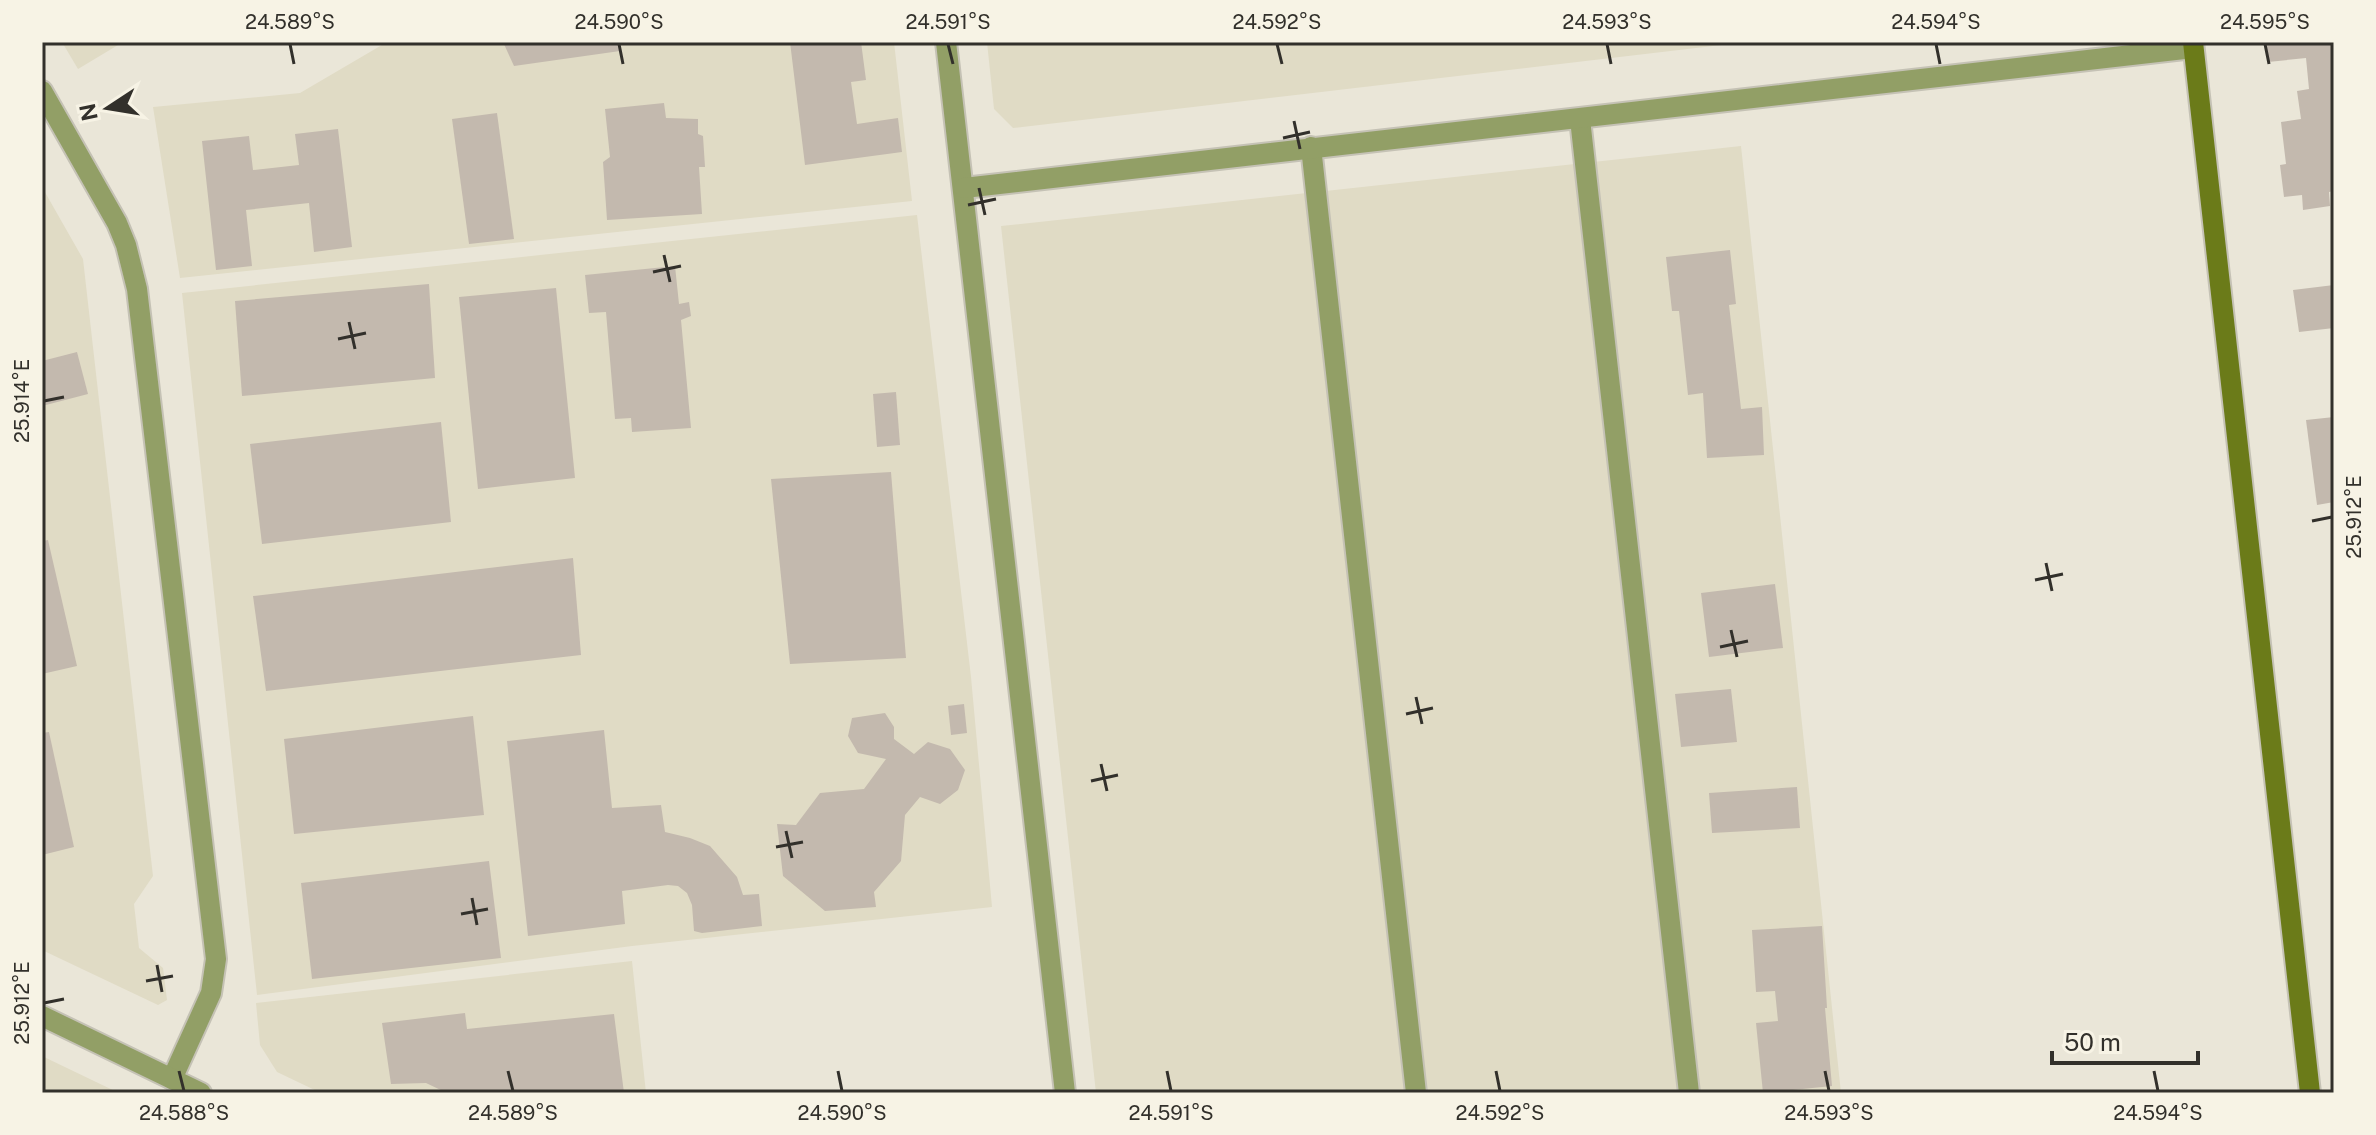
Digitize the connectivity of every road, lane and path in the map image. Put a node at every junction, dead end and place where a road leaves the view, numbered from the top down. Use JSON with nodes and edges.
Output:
{"nodes":[{"id":1,"x":946,"y":42,"type":"edge"},
{"id":2,"x":2193,"y":45,"type":"edge"},
{"id":3,"x":42,"y":91,"type":"edge"},
{"id":4,"x":1580,"y":119,"type":"junction"},
{"id":5,"x":1311,"y":147,"type":"junction"},
{"id":6,"x":964,"y":188,"type":"junction"},
{"id":7,"x":42,"y":1016,"type":"edge"},
{"id":8,"x":172,"y":1079,"type":"junction"},
{"id":9,"x":201,"y":1093,"type":"edge"},
{"id":10,"x":1065,"y":1093,"type":"edge"},
{"id":11,"x":1416,"y":1093,"type":"edge"},
{"id":12,"x":1689,"y":1093,"type":"edge"},
{"id":13,"x":2310,"y":1093,"type":"edge"}],
"edges":[{"from":1,"to":6,"type":"street"},
{"from":2,"to":4,"type":"street"},
{"from":2,"to":13,"type":"main road"},
{"from":3,"to":8,"type":"street"},
{"from":4,"to":5,"type":"street"},
{"from":4,"to":12,"type":"street"},
{"from":5,"to":6,"type":"street"},
{"from":5,"to":11,"type":"street"},
{"from":6,"to":10,"type":"street"},
{"from":7,"to":8,"type":"street"},
{"from":8,"to":9,"type":"street"}]}
